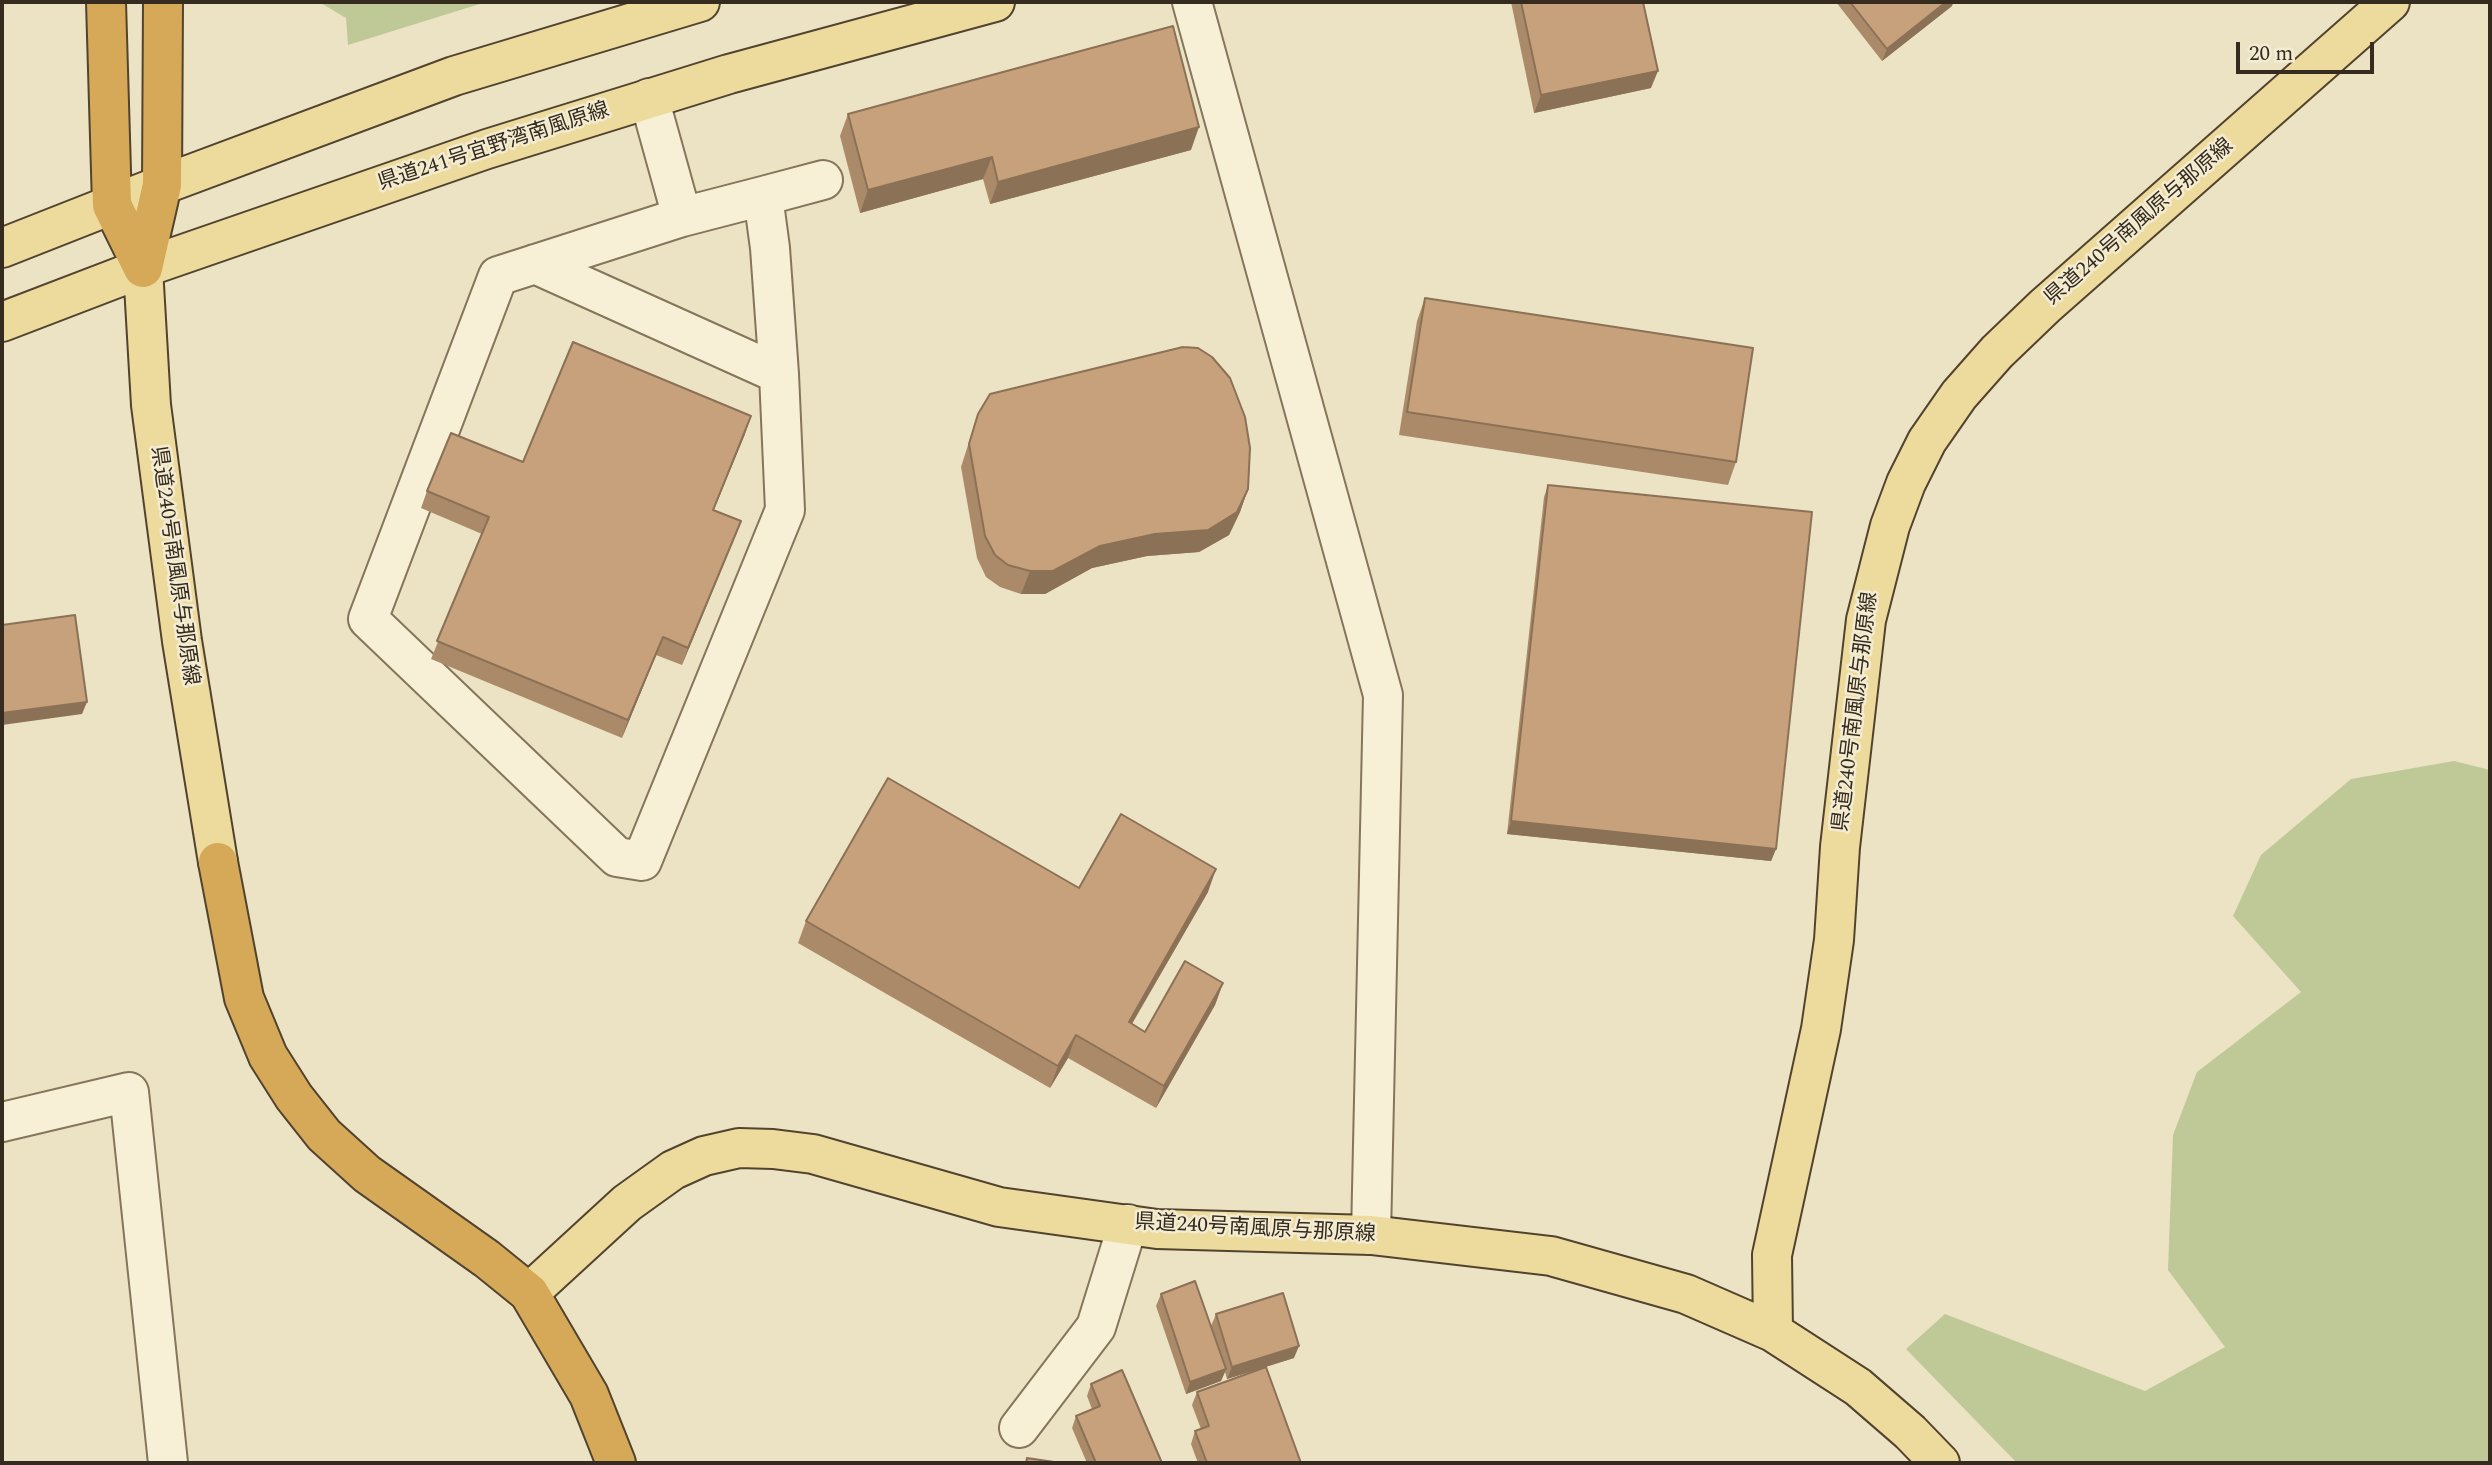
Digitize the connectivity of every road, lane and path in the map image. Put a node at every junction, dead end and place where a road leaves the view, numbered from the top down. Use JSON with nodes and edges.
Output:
{"nodes":[{"id":1,"x":106,"y":2,"type":"edge"},
{"id":2,"x":163,"y":2,"type":"edge"},
{"id":3,"x":701,"y":2,"type":"edge"},
{"id":4,"x":995,"y":2,"type":"edge"},
{"id":5,"x":1192,"y":2,"type":"edge"},
{"id":6,"x":2390,"y":2,"type":"edge"},
{"id":7,"x":649,"y":98,"type":"junction"},
{"id":8,"x":823,"y":180,"type":"dead end"},
{"id":9,"x":162,"y":185,"type":"junction"},
{"id":10,"x":763,"y":196,"type":"junction"},
{"id":11,"x":112,"y":205,"type":"junction"},
{"id":12,"x":682,"y":217,"type":"junction"},
{"id":13,"x":2,"y":248,"type":"edge"},
{"id":14,"x":535,"y":264,"type":"junction"},
{"id":15,"x":143,"y":268,"type":"junction"},
{"id":16,"x":2,"y":322,"type":"edge"},
{"id":17,"x":779,"y":374,"type":"junction"},
{"id":18,"x":218,"y":862,"type":"joint"},
{"id":19,"x":2,"y":1122,"type":"edge"},
{"id":20,"x":1128,"y":1224,"type":"junction"},
{"id":21,"x":1371,"y":1235,"type":"junction"},
{"id":22,"x":529,"y":1293,"type":"junction"},
{"id":23,"x":1773,"y":1332,"type":"junction"},
{"id":24,"x":1019,"y":1429,"type":"dead end"},
{"id":25,"x":168,"y":1463,"type":"edge"},
{"id":26,"x":616,"y":1463,"type":"edge"},
{"id":27,"x":1940,"y":1463,"type":"edge"}],
"edges":[{"from":1,"to":11,"type":"highway"},
{"from":2,"to":9,"type":"highway"},
{"from":3,"to":9,"type":"main road"},
{"from":4,"to":7,"type":"main road","name":"県道241号宜野湾南風原線"},
{"from":5,"to":21,"type":"street"},
{"from":6,"to":23,"type":"main road","name":"県道240号南風原与那原線"},
{"from":7,"to":12,"type":"street"},
{"from":7,"to":15,"type":"main road","name":"県道241号宜野湾南風原線"},
{"from":8,"to":10,"type":"street"},
{"from":9,"to":11,"type":"main road"},
{"from":9,"to":15,"type":"highway"},
{"from":10,"to":12,"type":"street"},
{"from":10,"to":17,"type":"street"},
{"from":11,"to":13,"type":"main road"},
{"from":11,"to":15,"type":"highway"},
{"from":12,"to":14,"type":"street"},
{"from":14,"to":17,"type":"street"},
{"from":14,"to":17,"type":"street"},
{"from":15,"to":16,"type":"main road","name":"県道241号宜野湾南風原線"},
{"from":15,"to":18,"type":"main road","name":"県道240号南風原与那原線"},
{"from":18,"to":22,"type":"highway"},
{"from":19,"to":25,"type":"street"},
{"from":20,"to":21,"type":"main road","name":"県道240号南風原与那原線"},
{"from":20,"to":22,"type":"main road","name":"県道240号南風原与那原線"},
{"from":20,"to":24,"type":"street"},
{"from":21,"to":23,"type":"main road","name":"県道240号南風原与那原線"},
{"from":22,"to":26,"type":"highway"},
{"from":23,"to":27,"type":"main road","name":"県道240号南風原与那原線"}]}
